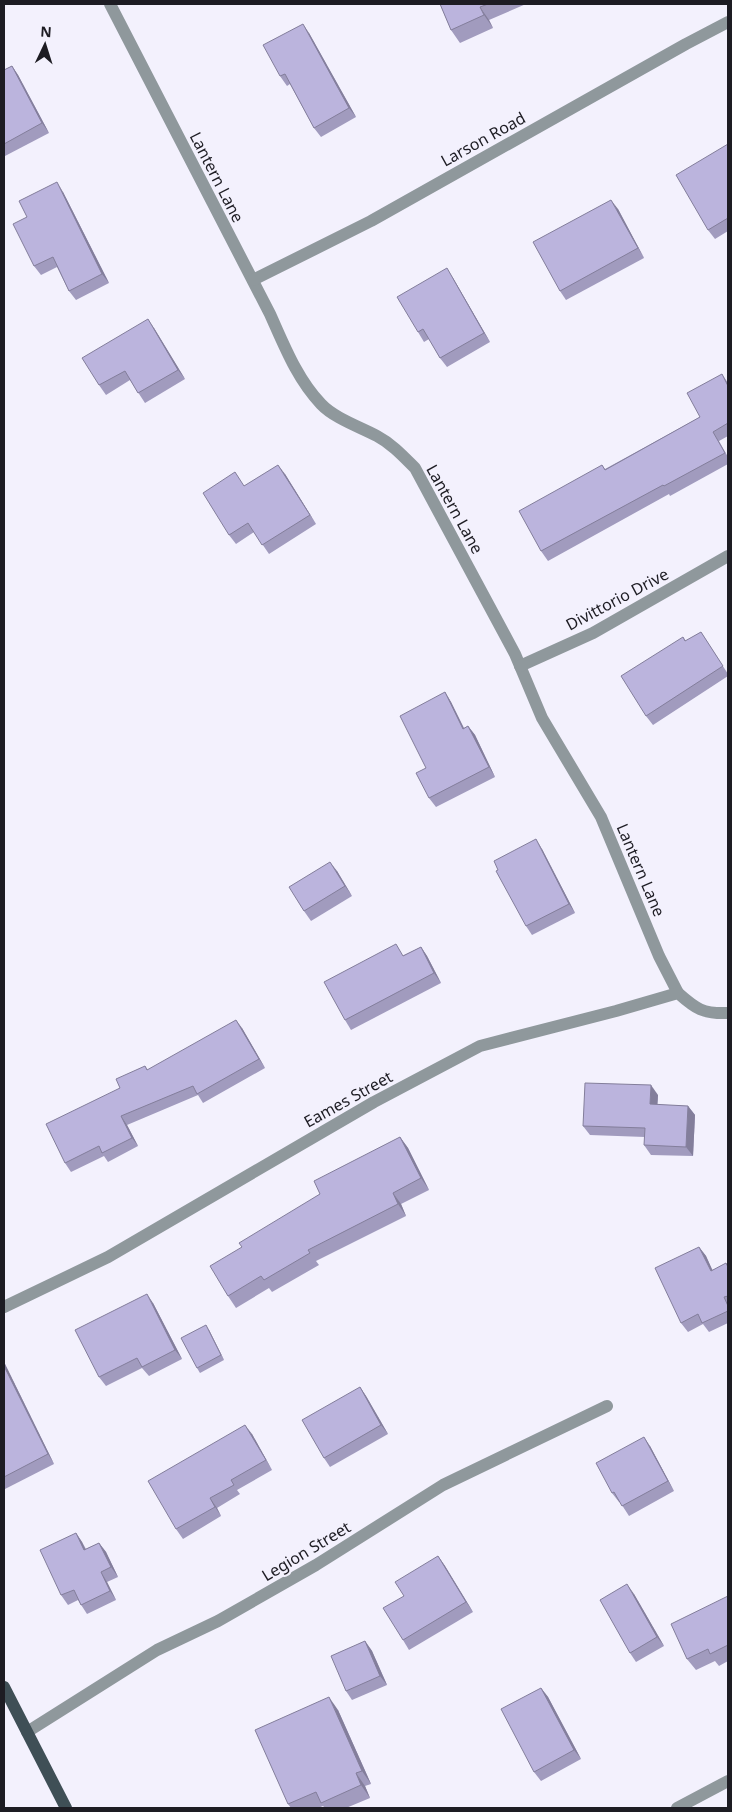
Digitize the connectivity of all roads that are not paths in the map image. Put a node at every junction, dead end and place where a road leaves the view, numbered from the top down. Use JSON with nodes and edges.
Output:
{"nodes":[{"id":1,"x":110,"y":4,"type":"edge"},
{"id":2,"x":728,"y":22,"type":"edge"},
{"id":3,"x":253,"y":280,"type":"junction"},
{"id":4,"x":728,"y":556,"type":"edge"},
{"id":5,"x":520,"y":666,"type":"junction"},
{"id":6,"x":678,"y":993,"type":"junction"},
{"id":7,"x":728,"y":1013,"type":"edge"},
{"id":8,"x":4,"y":1307,"type":"edge"},
{"id":9,"x":607,"y":1406,"type":"dead end"},
{"id":10,"x":4,"y":1687,"type":"edge"},
{"id":11,"x":27,"y":1732,"type":"junction"},
{"id":12,"x":728,"y":1780,"type":"edge"},
{"id":13,"x":66,"y":1808,"type":"edge"},
{"id":14,"x":677,"y":1808,"type":"edge"}],
"edges":[{"from":1,"to":3,"type":"street","name":"Lantern Lane"},
{"from":2,"to":3,"type":"street","name":"Larson Road"},
{"from":3,"to":5,"type":"street","name":"Lantern Lane"},
{"from":4,"to":5,"type":"street","name":"Divittorio Drive"},
{"from":5,"to":6,"type":"street","name":"Lantern Lane"},
{"from":6,"to":7,"type":"street"},
{"from":6,"to":8,"type":"street","name":"Eames Street"},
{"from":9,"to":11,"type":"street","name":"Legion Street"},
{"from":10,"to":11,"type":"main road"},
{"from":11,"to":13,"type":"main road"},
{"from":12,"to":14,"type":"street"}]}
